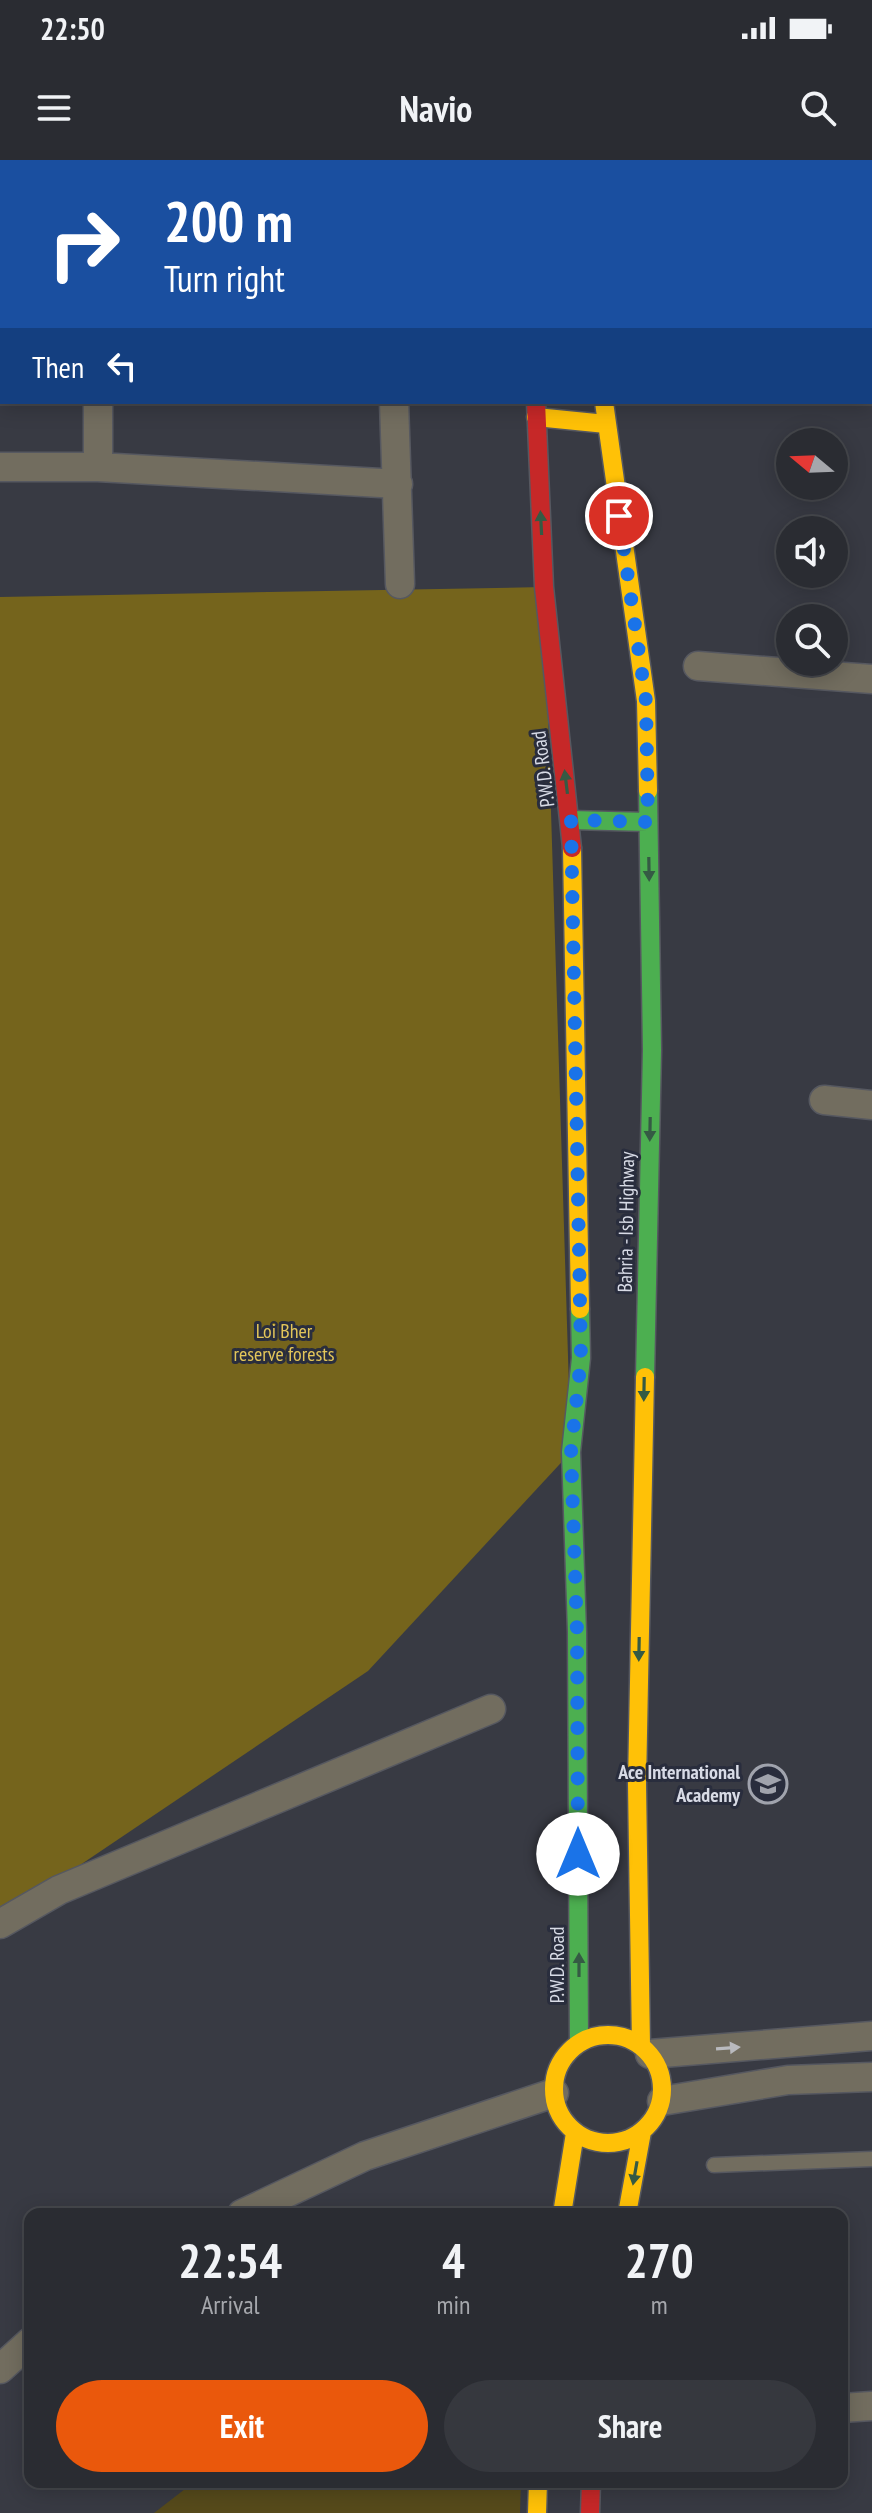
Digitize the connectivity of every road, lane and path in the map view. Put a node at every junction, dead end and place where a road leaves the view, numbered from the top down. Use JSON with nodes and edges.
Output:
{"nodes":[{"id":1,"x":98,"y":404,"type":"edge"},
{"id":2,"x":394,"y":404,"type":"edge"},
{"id":3,"x":604,"y":404,"type":"edge"},
{"id":4,"x":536,"y":410,"type":"edge"},
{"id":5,"x":606,"y":424,"type":"junction"},
{"id":6,"x":0,"y":467,"type":"edge"},
{"id":7,"x":98,"y":467,"type":"junction"},
{"id":8,"x":398,"y":484,"type":"junction"},
{"id":9,"x":400,"y":584,"type":"dead end"},
{"id":10,"x":698,"y":666,"type":"dead end"},
{"id":11,"x":872,"y":679,"type":"edge"},
{"id":12,"x":571,"y":820,"type":"junction"},
{"id":13,"x":648,"y":822,"type":"junction"},
{"id":14,"x":824,"y":1100,"type":"dead end"},
{"id":15,"x":872,"y":1105,"type":"edge"},
{"id":16,"x":491,"y":1709,"type":"dead end"},
{"id":17,"x":0,"y":1924,"type":"edge"},
{"id":18,"x":872,"y":2036,"type":"edge"},
{"id":19,"x":579,"y":2043,"type":"junction"},
{"id":20,"x":646,"y":2050,"type":"junction"},
{"id":21,"x":872,"y":2077,"type":"edge"},
{"id":22,"x":554,"y":2093,"type":"junction"},
{"id":23,"x":662,"y":2101,"type":"junction"},
{"id":24,"x":642,"y":2132,"type":"junction"},
{"id":25,"x":575,"y":2133,"type":"junction"},
{"id":26,"x":872,"y":2159,"type":"edge"},
{"id":27,"x":714,"y":2165,"type":"dead end"},
{"id":28,"x":255,"y":2208,"type":"edge"},
{"id":29,"x":563,"y":2208,"type":"edge"},
{"id":30,"x":628,"y":2208,"type":"edge"},
{"id":31,"x":24,"y":2347,"type":"edge"},
{"id":32,"x":0,"y":2369,"type":"edge"},
{"id":33,"x":872,"y":2406,"type":"edge"},
{"id":34,"x":848,"y":2408,"type":"edge"},
{"id":35,"x":538,"y":2488,"type":"edge"},
{"id":36,"x":591,"y":2488,"type":"edge"},
{"id":37,"x":537,"y":2513,"type":"edge"},
{"id":38,"x":590,"y":2513,"type":"edge"}],
"edges":[{"from":1,"to":7,"type":"street"},
{"from":2,"to":8,"type":"street"},
{"from":3,"to":5,"type":"main road","name":"Bahria - Isb Highway"},
{"from":4,"to":5,"type":"main road"},
{"from":12,"to":4,"type":"main road","name":"P.W.D. Road","one_way":true},
{"from":5,"to":13,"type":"main road","name":"Bahria - Isb Highway"},
{"from":6,"to":7,"type":"street"},
{"from":7,"to":8,"type":"street"},
{"from":8,"to":9,"type":"street"},
{"from":10,"to":11,"type":"street"},
{"from":12,"to":13,"type":"main road"},
{"from":19,"to":12,"type":"main road","name":"P.W.D. Road","one_way":true},
{"from":13,"to":20,"type":"main road","name":"Bahria - Isb Highway","one_way":true},
{"from":14,"to":15,"type":"street"},
{"from":16,"to":17,"type":"street"},
{"from":20,"to":18,"type":"street","one_way":true},
{"from":19,"to":20,"type":"main road"},
{"from":19,"to":22,"type":"main road"},
{"from":20,"to":23,"type":"main road"},
{"from":21,"to":23,"type":"street"},
{"from":22,"to":25,"type":"main road"},
{"from":22,"to":28,"type":"street"},
{"from":23,"to":24,"type":"main road"},
{"from":24,"to":25,"type":"main road"},
{"from":24,"to":30,"type":"main road","one_way":true},
{"from":25,"to":29,"type":"main road"},
{"from":26,"to":27,"type":"lane"},
{"from":31,"to":32,"type":"street"},
{"from":33,"to":34,"type":"street"},
{"from":35,"to":37,"type":"main road"},
{"from":36,"to":38,"type":"main road"}]}
